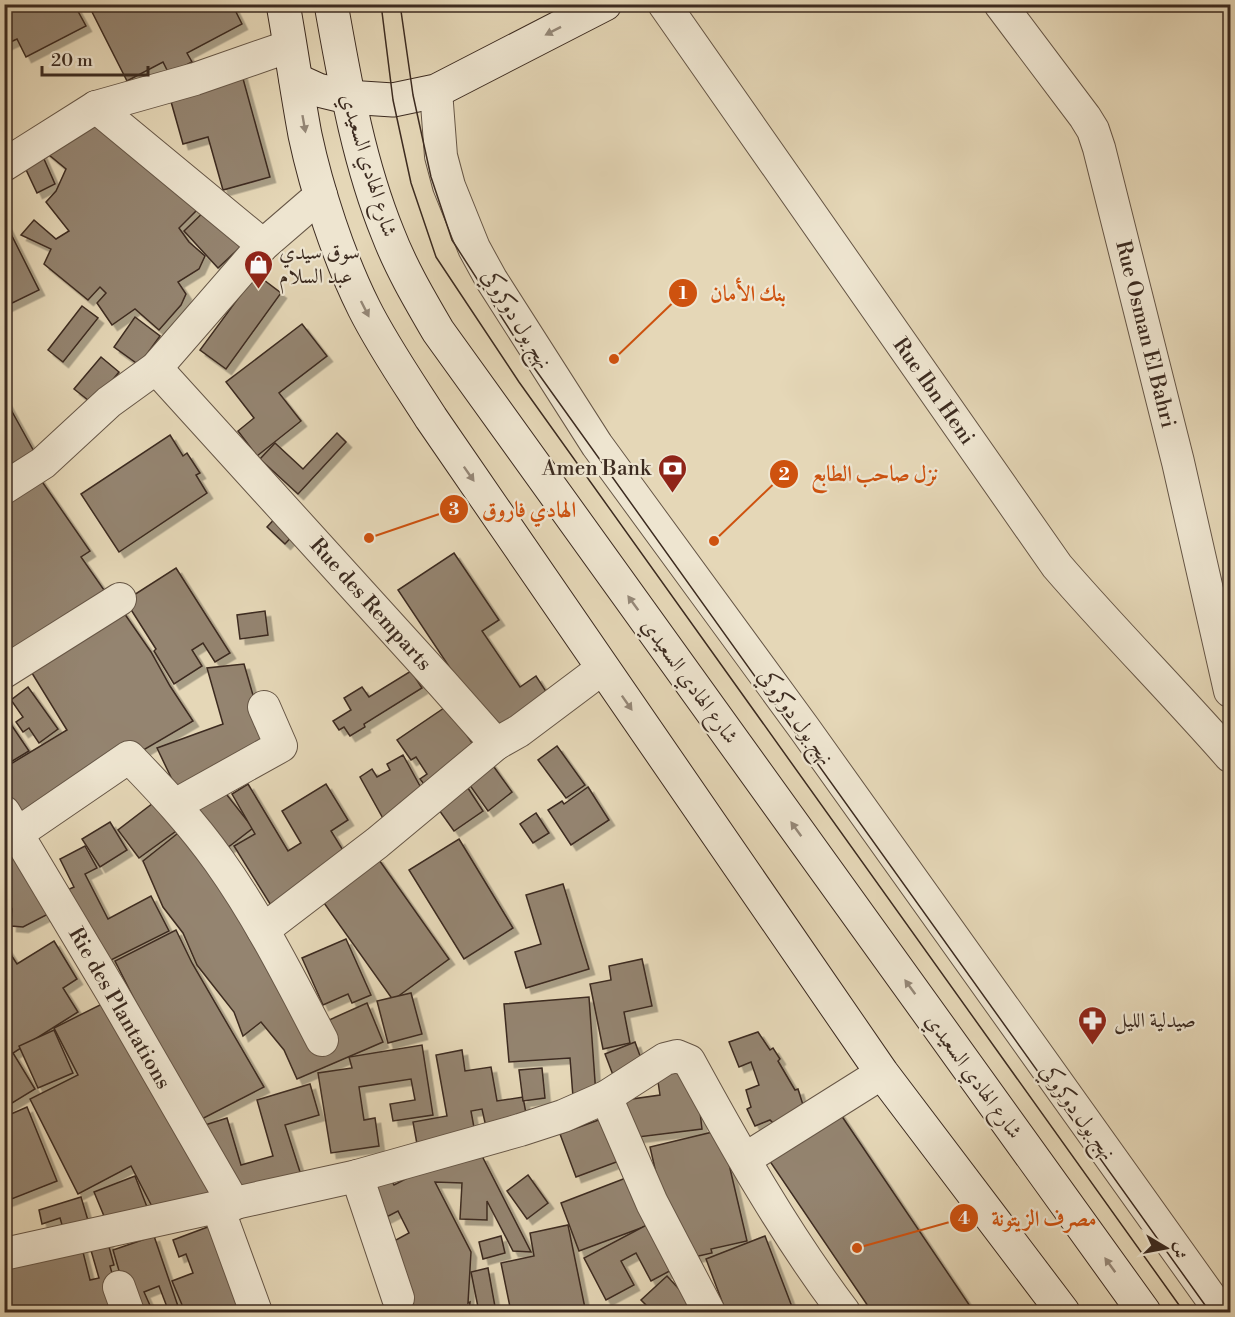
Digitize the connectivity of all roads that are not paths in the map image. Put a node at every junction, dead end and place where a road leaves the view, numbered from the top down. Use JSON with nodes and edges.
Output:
{"nodes":[{"id":1,"x":283,"y":4,"type":"edge"},
{"id":2,"x":330,"y":4,"type":"edge"},
{"id":3,"x":605,"y":4,"type":"edge"},
{"id":4,"x":664,"y":4,"type":"edge"},
{"id":5,"x":1000,"y":4,"type":"edge"},
{"id":6,"x":290,"y":46,"type":"junction"},
{"id":7,"x":296,"y":80,"type":"junction"},
{"id":8,"x":436,"y":91,"type":"junction"},
{"id":9,"x":347,"y":97,"type":"junction"},
{"id":10,"x":96,"y":107,"type":"junction"},
{"id":11,"x":4,"y":165,"type":"edge"},
{"id":12,"x":321,"y":195,"type":"junction"},
{"id":13,"x":263,"y":245,"type":"junction"},
{"id":14,"x":156,"y":368,"type":"junction"},
{"id":15,"x":4,"y":488,"type":"edge"},
{"id":16,"x":120,"y":599,"type":"dead end"},
{"id":17,"x":603,"y":668,"type":"junction"},
{"id":18,"x":4,"y":672,"type":"edge"},
{"id":19,"x":1230,"y":691,"type":"edge"},
{"id":20,"x":264,"y":706,"type":"dead end"},
{"id":21,"x":496,"y":744,"type":"junction"},
{"id":22,"x":1230,"y":756,"type":"edge"},
{"id":23,"x":175,"y":806,"type":"junction"},
{"id":24,"x":11,"y":823,"type":"edge"},
{"id":25,"x":263,"y":930,"type":"junction"},
{"id":26,"x":322,"y":1040,"type":"dead end"},
{"id":27,"x":882,"y":1073,"type":"junction"},
{"id":28,"x":606,"y":1097,"type":"junction"},
{"id":29,"x":745,"y":1159,"type":"junction"},
{"id":30,"x":357,"y":1176,"type":"junction"},
{"id":31,"x":226,"y":1206,"type":"junction"},
{"id":32,"x":4,"y":1254,"type":"edge"},
{"id":33,"x":398,"y":1299,"type":"dead end"},
{"id":34,"x":256,"y":1312,"type":"edge"},
{"id":35,"x":709,"y":1312,"type":"edge"},
{"id":36,"x":844,"y":1312,"type":"edge"},
{"id":37,"x":1062,"y":1312,"type":"edge"},
{"id":38,"x":1144,"y":1312,"type":"edge"},
{"id":39,"x":1221,"y":1312,"type":"edge"}],
"edges":[{"from":1,"to":6,"type":"main road"},
{"from":2,"to":9,"type":"main road","name":"شارع الهادي السعيدي"},
{"from":3,"to":8,"type":"main road","one_way":true},
{"from":4,"to":22,"type":"street","name":"Rue Ibn Heni"},
{"from":5,"to":19,"type":"street","name":"Rue Osman El Bahri"},
{"from":6,"to":7,"type":"main road"},
{"from":6,"to":10,"type":"street"},
{"from":7,"to":9,"type":"main road"},
{"from":7,"to":12,"type":"main road","one_way":true},
{"from":8,"to":9,"type":"main road"},
{"from":8,"to":39,"type":"street","name":"نهج بول دوكروكي"},
{"from":38,"to":9,"type":"main road","name":"شارع الهادي السعيدي","one_way":true},
{"from":10,"to":11,"type":"street"},
{"from":10,"to":13,"type":"street"},
{"from":12,"to":13,"type":"street"},
{"from":12,"to":17,"type":"main road","one_way":true},
{"from":13,"to":14,"type":"street"},
{"from":14,"to":15,"type":"street"},
{"from":14,"to":21,"type":"street","name":"Rue des Remparts"},
{"from":16,"to":18,"type":"street"},
{"from":17,"to":21,"type":"street"},
{"from":17,"to":27,"type":"main road","one_way":true},
{"from":20,"to":23,"type":"street"},
{"from":21,"to":25,"type":"street"},
{"from":23,"to":24,"type":"street"},
{"from":23,"to":25,"type":"street"},
{"from":24,"to":31,"type":"street","name":"Rie des Plantations"},
{"from":25,"to":26,"type":"street"},
{"from":27,"to":29,"type":"street"},
{"from":27,"to":37,"type":"main road"},
{"from":28,"to":29,"type":"street"},
{"from":28,"to":30,"type":"street"},
{"from":28,"to":35,"type":"street"},
{"from":29,"to":36,"type":"street"},
{"from":30,"to":31,"type":"street"},
{"from":30,"to":33,"type":"street"},
{"from":31,"to":32,"type":"street"},
{"from":31,"to":34,"type":"street","name":"Rie des Plantations"}]}
